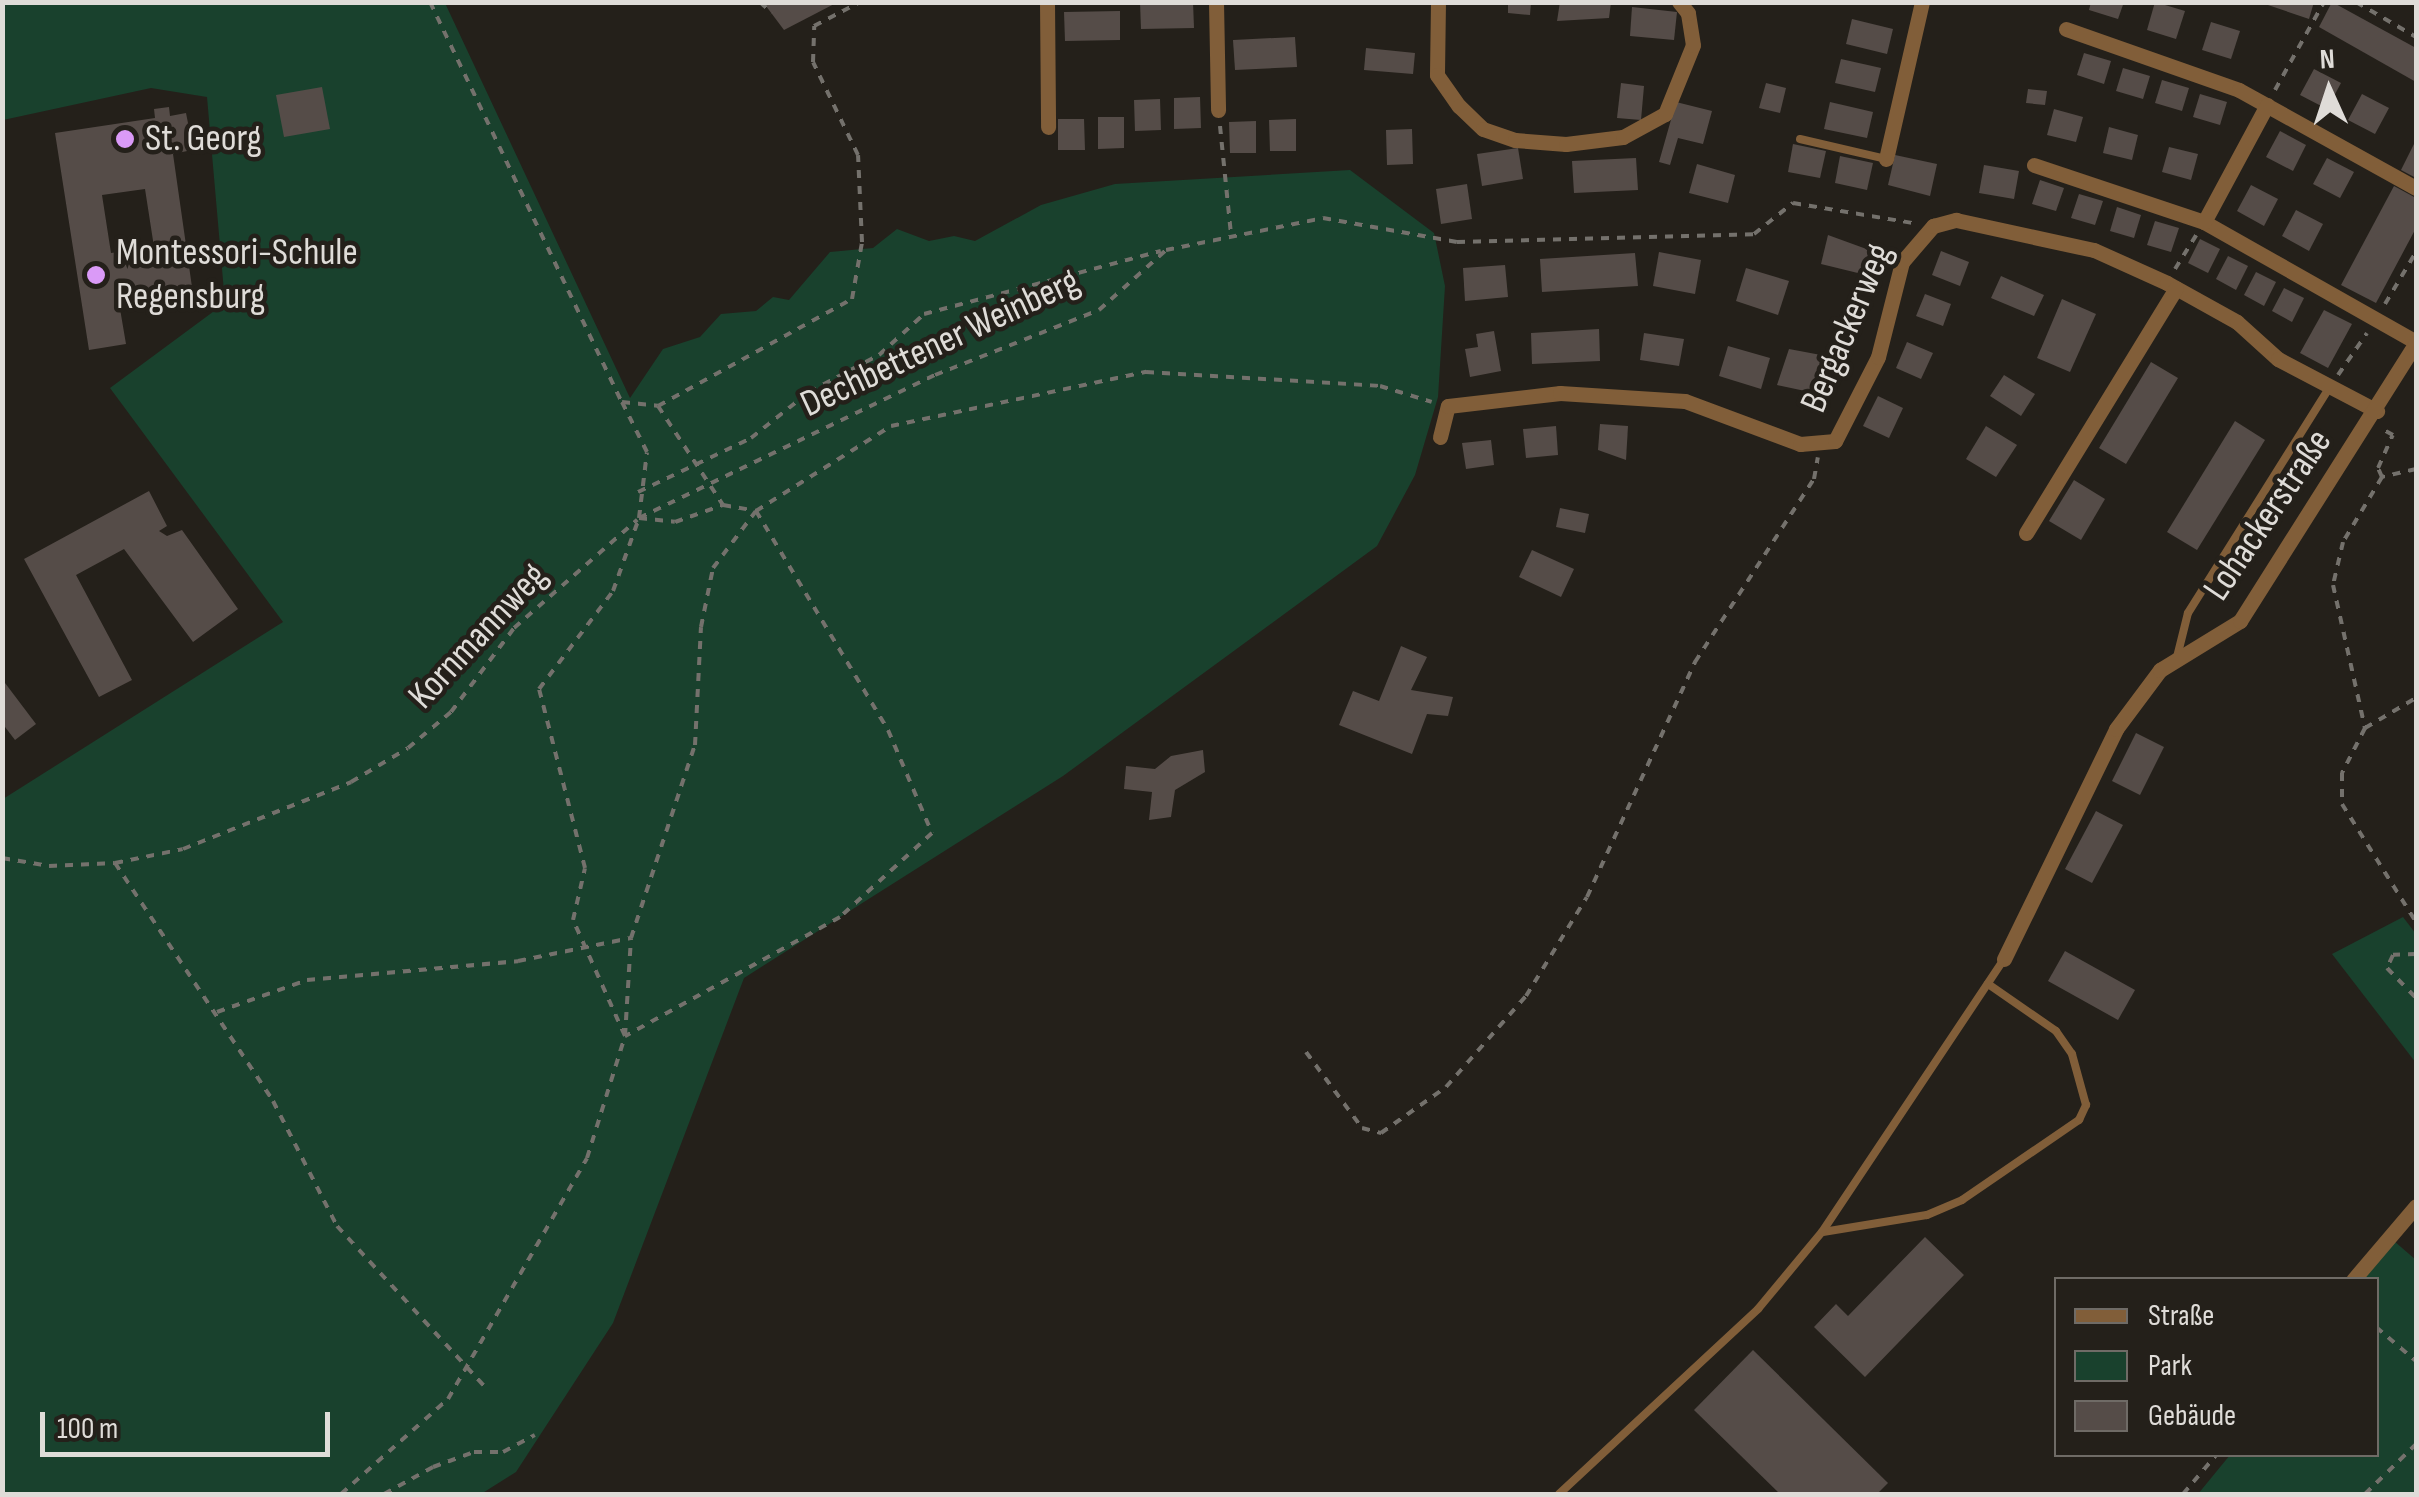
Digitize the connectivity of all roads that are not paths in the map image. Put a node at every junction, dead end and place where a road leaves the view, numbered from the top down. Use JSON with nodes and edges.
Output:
{"nodes":[{"id":1,"x":1047,"y":2,"type":"edge"},
{"id":2,"x":1216,"y":2,"type":"edge"},
{"id":3,"x":1438,"y":2,"type":"edge"},
{"id":4,"x":1678,"y":2,"type":"edge"},
{"id":5,"x":1922,"y":2,"type":"edge"},
{"id":6,"x":2066,"y":29,"type":"dead end"},
{"id":7,"x":2267,"y":105,"type":"junction"},
{"id":8,"x":1218,"y":110,"type":"road end"},
{"id":9,"x":1048,"y":127,"type":"dead end"},
{"id":10,"x":1800,"y":139,"type":"dead end"},
{"id":11,"x":1886,"y":159,"type":"joint"},
{"id":12,"x":2034,"y":165,"type":"dead end"},
{"id":13,"x":2416,"y":188,"type":"edge"},
{"id":14,"x":2204,"y":222,"type":"junction"},
{"id":15,"x":2172,"y":285,"type":"junction"},
{"id":16,"x":2416,"y":342,"type":"edge"},
{"id":17,"x":2328,"y":388,"type":"junction"},
{"id":18,"x":2373,"y":417,"type":"junction"},
{"id":19,"x":1440,"y":437,"type":"dead end"},
{"id":20,"x":2026,"y":534,"type":"dead end"},
{"id":21,"x":2177,"y":658,"type":"junction"},
{"id":22,"x":2004,"y":959,"type":"joint"},
{"id":23,"x":1988,"y":984,"type":"junction"},
{"id":24,"x":2416,"y":1206,"type":"edge"},
{"id":25,"x":1822,"y":1232,"type":"junction"},
{"id":26,"x":2355,"y":1277,"type":"edge"},
{"id":27,"x":1559,"y":1494,"type":"edge"}],
"edges":[{"from":1,"to":9,"type":"street"},
{"from":2,"to":8,"type":"street"},
{"from":3,"to":4,"type":"street"},
{"from":5,"to":11,"type":"street"},
{"from":6,"to":7,"type":"street"},
{"from":7,"to":13,"type":"street"},
{"from":7,"to":14,"type":"street"},
{"from":10,"to":11,"type":"lane"},
{"from":12,"to":14,"type":"street"},
{"from":14,"to":16,"type":"street"},
{"from":15,"to":17,"type":"street"},
{"from":15,"to":19,"type":"street","name":"Bergackerweg"},
{"from":15,"to":20,"type":"street"},
{"from":16,"to":18,"type":"street","name":"Lohackerstraße"},
{"from":17,"to":18,"type":"street"},
{"from":17,"to":21,"type":"lane"},
{"from":18,"to":21,"type":"street","name":"Lohackerstraße"},
{"from":21,"to":22,"type":"street","name":"Lohackerstraße"},
{"from":22,"to":23,"type":"lane"},
{"from":23,"to":25,"type":"lane"},
{"from":23,"to":25,"type":"lane"},
{"from":24,"to":26,"type":"street"},
{"from":25,"to":27,"type":"lane"}]}
